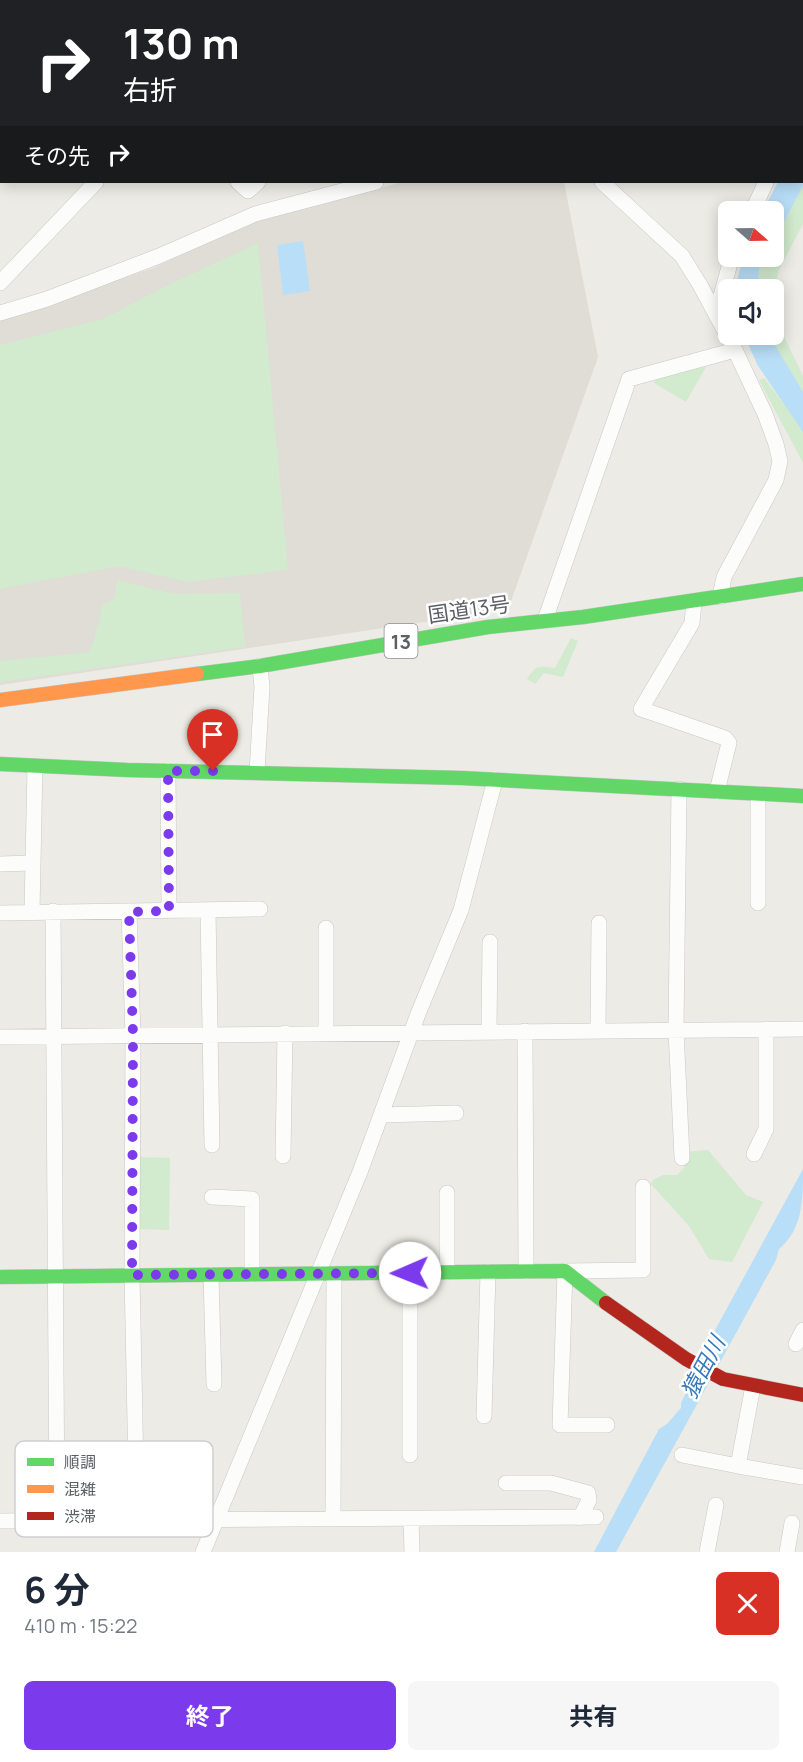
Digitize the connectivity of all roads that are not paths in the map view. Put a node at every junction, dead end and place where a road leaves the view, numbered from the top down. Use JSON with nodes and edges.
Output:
{"nodes":[{"id":1,"x":95,"y":183,"type":"edge"},
{"id":2,"x":372,"y":183,"type":"edge"},
{"id":3,"x":603,"y":183,"type":"edge"},
{"id":4,"x":766,"y":183,"type":"edge"},
{"id":5,"x":248,"y":185,"type":"edge"},
{"id":6,"x":757,"y":201,"type":"edge"},
{"id":7,"x":255,"y":214,"type":"junction"},
{"id":8,"x":729,"y":267,"type":"edge"},
{"id":9,"x":0,"y":283,"type":"edge"},
{"id":10,"x":0,"y":313,"type":"edge"},
{"id":11,"x":716,"y":314,"type":"junction"},
{"id":12,"x":735,"y":350,"type":"junction"},
{"id":13,"x":803,"y":584,"type":"edge"},
{"id":14,"x":720,"y":597,"type":"junction"},
{"id":15,"x":694,"y":602,"type":"junction"},
{"id":16,"x":545,"y":620,"type":"junction"},
{"id":17,"x":260,"y":666,"type":"junction"},
{"id":18,"x":0,"y":700,"type":"edge"},
{"id":19,"x":0,"y":764,"type":"edge"},
{"id":20,"x":35,"y":767,"type":"junction"},
{"id":21,"x":168,"y":771,"type":"junction"},
{"id":22,"x":257,"y":772,"type":"junction"},
{"id":23,"x":495,"y":780,"type":"junction"},
{"id":24,"x":679,"y":789,"type":"junction"},
{"id":25,"x":717,"y":791,"type":"junction"},
{"id":26,"x":758,"y":795,"type":"junction"},
{"id":27,"x":803,"y":796,"type":"edge"},
{"id":28,"x":0,"y":864,"type":"edge"},
{"id":29,"x":32,"y":864,"type":"junction"},
{"id":30,"x":758,"y":903,"type":"dead end"},
{"id":31,"x":260,"y":909,"type":"dead end"},
{"id":32,"x":208,"y":910,"type":"junction"},
{"id":33,"x":32,"y":911,"type":"junction"},
{"id":34,"x":169,"y":911,"type":"junction"},
{"id":35,"x":53,"y":912,"type":"junction"},
{"id":36,"x":129,"y":912,"type":"junction"},
{"id":37,"x":0,"y":913,"type":"edge"},
{"id":38,"x":599,"y":923,"type":"dead end"},
{"id":39,"x":326,"y":928,"type":"dead end"},
{"id":40,"x":490,"y":942,"type":"dead end"},
{"id":41,"x":598,"y":1029,"type":"junction"},
{"id":42,"x":766,"y":1029,"type":"junction"},
{"id":43,"x":803,"y":1029,"type":"edge"},
{"id":44,"x":676,"y":1030,"type":"junction"},
{"id":45,"x":525,"y":1031,"type":"junction"},
{"id":46,"x":412,"y":1032,"type":"junction"},
{"id":47,"x":489,"y":1032,"type":"junction"},
{"id":48,"x":285,"y":1033,"type":"junction"},
{"id":49,"x":326,"y":1033,"type":"junction"},
{"id":50,"x":211,"y":1034,"type":"junction"},
{"id":51,"x":133,"y":1035,"type":"junction"},
{"id":52,"x":53,"y":1036,"type":"junction"},
{"id":53,"x":0,"y":1037,"type":"edge"},
{"id":54,"x":456,"y":1113,"type":"dead end"},
{"id":55,"x":381,"y":1115,"type":"junction"},
{"id":56,"x":212,"y":1145,"type":"dead end"},
{"id":57,"x":754,"y":1154,"type":"dead end"},
{"id":58,"x":283,"y":1156,"type":"dead end"},
{"id":59,"x":682,"y":1158,"type":"dead end"},
{"id":60,"x":643,"y":1187,"type":"dead end"},
{"id":61,"x":447,"y":1193,"type":"dead end"},
{"id":62,"x":212,"y":1197,"type":"dead end"},
{"id":63,"x":526,"y":1271,"type":"junction"},
{"id":64,"x":565,"y":1271,"type":"junction"},
{"id":65,"x":447,"y":1272,"type":"junction"},
{"id":66,"x":488,"y":1272,"type":"junction"},
{"id":67,"x":410,"y":1273,"type":"junction"},
{"id":68,"x":252,"y":1274,"type":"junction"},
{"id":69,"x":326,"y":1274,"type":"junction"},
{"id":70,"x":132,"y":1275,"type":"junction"},
{"id":71,"x":211,"y":1275,"type":"junction"},
{"id":72,"x":54,"y":1276,"type":"junction"},
{"id":73,"x":0,"y":1277,"type":"edge"},
{"id":74,"x":214,"y":1384,"type":"dead end"},
{"id":75,"x":753,"y":1386,"type":"junction"},
{"id":76,"x":803,"y":1395,"type":"edge"},
{"id":77,"x":484,"y":1416,"type":"dead end"},
{"id":78,"x":607,"y":1425,"type":"dead end"},
{"id":79,"x":56,"y":1441,"type":"edge"},
{"id":80,"x":135,"y":1441,"type":"edge"},
{"id":81,"x":410,"y":1455,"type":"dead end"},
{"id":82,"x":682,"y":1455,"type":"dead end"},
{"id":83,"x":738,"y":1466,"type":"junction"},
{"id":84,"x":803,"y":1477,"type":"edge"},
{"id":85,"x":506,"y":1483,"type":"dead end"},
{"id":86,"x":716,"y":1505,"type":"dead end"},
{"id":87,"x":596,"y":1517,"type":"dead end"},
{"id":88,"x":333,"y":1518,"type":"junction"},
{"id":89,"x":411,"y":1518,"type":"junction"},
{"id":90,"x":580,"y":1518,"type":"junction"},
{"id":91,"x":216,"y":1520,"type":"junction"},
{"id":92,"x":0,"y":1521,"type":"edge"},
{"id":93,"x":15,"y":1521,"type":"edge"},
{"id":94,"x":792,"y":1523,"type":"dead end"},
{"id":95,"x":213,"y":1527,"type":"edge"},
{"id":96,"x":209,"y":1537,"type":"edge"},
{"id":97,"x":203,"y":1552,"type":"edge"},
{"id":98,"x":412,"y":1552,"type":"edge"},
{"id":99,"x":707,"y":1552,"type":"edge"},
{"id":100,"x":787,"y":1552,"type":"edge"}],
"edges":[{"from":1,"to":9,"type":"street"},
{"from":2,"to":7,"type":"street"},
{"from":3,"to":11,"type":"street"},
{"from":4,"to":6,"type":"street"},
{"from":5,"to":7,"type":"street"},
{"from":7,"to":10,"type":"street"},
{"from":8,"to":11,"type":"street"},
{"from":11,"to":12,"type":"street"},
{"from":12,"to":14,"type":"street"},
{"from":12,"to":16,"type":"street"},
{"from":13,"to":14,"type":"main road","name":"国道13号","number":"13"},
{"from":14,"to":15,"type":"main road","name":"国道13号","number":"13"},
{"from":15,"to":16,"type":"main road","name":"国道13号","number":"13"},
{"from":15,"to":25,"type":"street"},
{"from":16,"to":17,"type":"main road","name":"国道13号","number":"13"},
{"from":17,"to":18,"type":"main road","name":"国道13号","number":"13"},
{"from":17,"to":22,"type":"street"},
{"from":19,"to":20,"type":"main road"},
{"from":20,"to":21,"type":"main road"},
{"from":20,"to":29,"type":"street"},
{"from":21,"to":22,"type":"main road"},
{"from":21,"to":34,"type":"street"},
{"from":22,"to":23,"type":"main road"},
{"from":23,"to":24,"type":"main road"},
{"from":23,"to":46,"type":"street"},
{"from":24,"to":25,"type":"main road"},
{"from":24,"to":44,"type":"street"},
{"from":25,"to":26,"type":"main road"},
{"from":26,"to":27,"type":"main road"},
{"from":26,"to":30,"type":"street"},
{"from":28,"to":29,"type":"street"},
{"from":29,"to":33,"type":"street"},
{"from":31,"to":32,"type":"street"},
{"from":32,"to":34,"type":"street"},
{"from":32,"to":50,"type":"street"},
{"from":33,"to":35,"type":"street"},
{"from":33,"to":37,"type":"street"},
{"from":34,"to":36,"type":"street"},
{"from":35,"to":36,"type":"street"},
{"from":35,"to":52,"type":"street"},
{"from":36,"to":51,"type":"street"},
{"from":38,"to":41,"type":"street"},
{"from":39,"to":49,"type":"street"},
{"from":40,"to":47,"type":"street"},
{"from":41,"to":44,"type":"street"},
{"from":41,"to":45,"type":"street"},
{"from":42,"to":43,"type":"street"},
{"from":42,"to":44,"type":"street"},
{"from":42,"to":57,"type":"street"},
{"from":44,"to":59,"type":"street"},
{"from":45,"to":47,"type":"street"},
{"from":45,"to":63,"type":"street"},
{"from":46,"to":47,"type":"street"},
{"from":46,"to":49,"type":"street"},
{"from":46,"to":55,"type":"street"},
{"from":48,"to":49,"type":"street"},
{"from":48,"to":50,"type":"street"},
{"from":48,"to":58,"type":"street"},
{"from":50,"to":51,"type":"street"},
{"from":50,"to":56,"type":"street"},
{"from":51,"to":52,"type":"street"},
{"from":51,"to":70,"type":"street"},
{"from":52,"to":53,"type":"street"},
{"from":52,"to":72,"type":"street"},
{"from":54,"to":55,"type":"street"},
{"from":55,"to":69,"type":"street"},
{"from":60,"to":64,"type":"street"},
{"from":61,"to":65,"type":"street"},
{"from":62,"to":68,"type":"street"},
{"from":63,"to":64,"type":"main road"},
{"from":63,"to":66,"type":"main road"},
{"from":64,"to":75,"type":"main road"},
{"from":64,"to":78,"type":"street"},
{"from":65,"to":66,"type":"main road"},
{"from":65,"to":67,"type":"main road"},
{"from":66,"to":77,"type":"street"},
{"from":67,"to":69,"type":"main road"},
{"from":67,"to":81,"type":"street"},
{"from":68,"to":69,"type":"main road"},
{"from":68,"to":71,"type":"main road"},
{"from":69,"to":88,"type":"street"},
{"from":69,"to":91,"type":"street"},
{"from":70,"to":71,"type":"main road"},
{"from":70,"to":72,"type":"main road"},
{"from":70,"to":80,"type":"street"},
{"from":71,"to":74,"type":"street"},
{"from":72,"to":73,"type":"main road"},
{"from":72,"to":79,"type":"street"},
{"from":75,"to":76,"type":"main road"},
{"from":75,"to":83,"type":"street"},
{"from":82,"to":83,"type":"street"},
{"from":83,"to":84,"type":"street"},
{"from":85,"to":90,"type":"street"},
{"from":86,"to":99,"type":"street"},
{"from":87,"to":90,"type":"street"},
{"from":88,"to":89,"type":"street"},
{"from":88,"to":91,"type":"street"},
{"from":89,"to":90,"type":"street"},
{"from":89,"to":98,"type":"street"},
{"from":91,"to":95,"type":"street"},
{"from":92,"to":93,"type":"street"},
{"from":94,"to":100,"type":"street"},
{"from":96,"to":97,"type":"street"}]}
